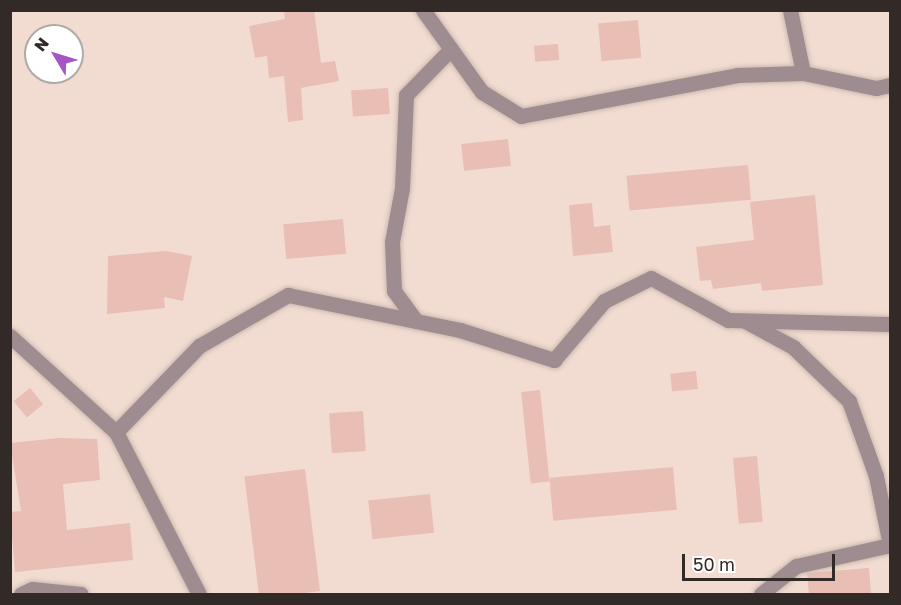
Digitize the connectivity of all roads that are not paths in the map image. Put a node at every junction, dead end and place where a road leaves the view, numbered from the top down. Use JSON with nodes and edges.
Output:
{"nodes":[{"id":1,"x":423,"y":10,"type":"edge"},
{"id":2,"x":790,"y":10,"type":"edge"},
{"id":3,"x":449,"y":51,"type":"junction"},
{"id":4,"x":803,"y":73,"type":"junction"},
{"id":5,"x":891,"y":85,"type":"edge"},
{"id":6,"x":743,"y":319,"type":"junction"},
{"id":7,"x":416,"y":321,"type":"junction"},
{"id":8,"x":891,"y":324,"type":"edge"},
{"id":9,"x":10,"y":336,"type":"edge"},
{"id":10,"x":116,"y":432,"type":"junction"},
{"id":11,"x":891,"y":545,"type":"edge"},
{"id":12,"x":21,"y":594,"type":"edge"},
{"id":13,"x":81,"y":594,"type":"edge"},
{"id":14,"x":199,"y":594,"type":"edge"},
{"id":15,"x":761,"y":594,"type":"edge"}],
"edges":[{"from":1,"to":3,"type":"street"},
{"from":2,"to":4,"type":"street"},
{"from":3,"to":4,"type":"street"},
{"from":3,"to":7,"type":"street"},
{"from":4,"to":5,"type":"street"},
{"from":6,"to":7,"type":"street"},
{"from":6,"to":8,"type":"street"},
{"from":6,"to":11,"type":"street"},
{"from":7,"to":10,"type":"street"},
{"from":9,"to":10,"type":"street"},
{"from":10,"to":14,"type":"street"},
{"from":11,"to":15,"type":"street"},
{"from":12,"to":13,"type":"street"}]}
